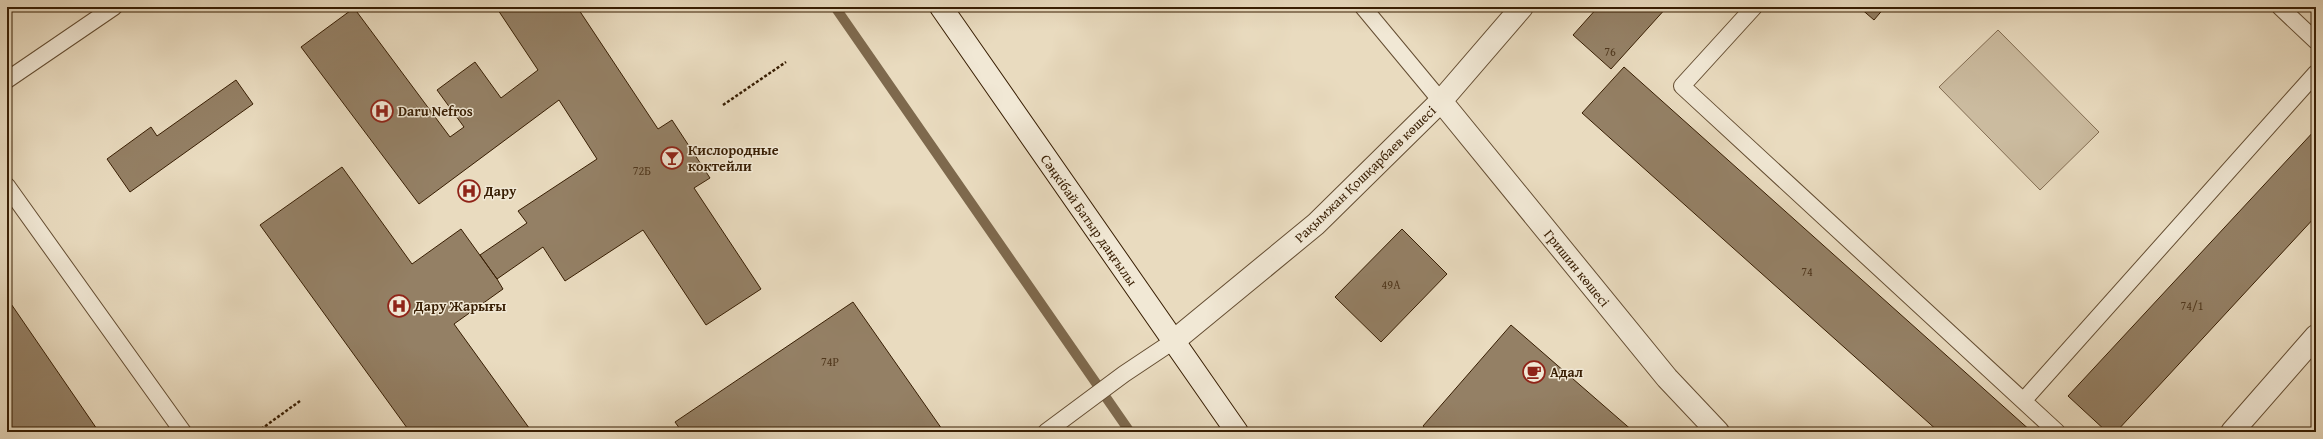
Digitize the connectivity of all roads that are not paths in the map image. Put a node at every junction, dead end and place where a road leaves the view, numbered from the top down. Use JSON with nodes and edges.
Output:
{"nodes":[{"id":1,"x":114,"y":7,"type":"edge"},
{"id":2,"x":941,"y":7,"type":"edge"},
{"id":3,"x":1363,"y":7,"type":"edge"},
{"id":4,"x":1522,"y":7,"type":"edge"},
{"id":5,"x":1754,"y":7,"type":"edge"},
{"id":6,"x":2280,"y":7,"type":"edge"},
{"id":7,"x":2316,"y":41,"type":"edge"},
{"id":8,"x":2316,"y":73,"type":"edge"},
{"id":9,"x":7,"y":80,"type":"edge"},
{"id":10,"x":1441,"y":101,"type":"junction"},
{"id":11,"x":7,"y":186,"type":"edge"},
{"id":12,"x":2316,"y":336,"type":"edge"},
{"id":13,"x":1174,"y":340,"type":"junction"},
{"id":14,"x":2024,"y":400,"type":"junction"},
{"id":15,"x":183,"y":432,"type":"edge"},
{"id":16,"x":1046,"y":432,"type":"edge"},
{"id":17,"x":1237,"y":432,"type":"edge"},
{"id":18,"x":1718,"y":432,"type":"edge"},
{"id":19,"x":2057,"y":432,"type":"edge"},
{"id":20,"x":2232,"y":432,"type":"edge"}],
"edges":[{"from":1,"to":9,"type":"lane"},
{"from":2,"to":13,"type":"street","name":"Сәңкібай Батыр даңғылы"},
{"from":3,"to":10,"type":"lane"},
{"from":4,"to":10,"type":"street","name":"Рақымжан Қошқарбаев көшесі"},
{"from":5,"to":14,"type":"lane"},
{"from":6,"to":7,"type":"lane"},
{"from":8,"to":14,"type":"lane"},
{"from":10,"to":13,"type":"street","name":"Рақымжан Қошқарбаев көшесі"},
{"from":10,"to":18,"type":"street","name":"Гришин көшесі"},
{"from":11,"to":15,"type":"lane"},
{"from":12,"to":20,"type":"street"},
{"from":13,"to":16,"type":"lane"},
{"from":13,"to":17,"type":"street","name":"Сәңкібай Батыр даңғылы"},
{"from":14,"to":19,"type":"lane"}]}
